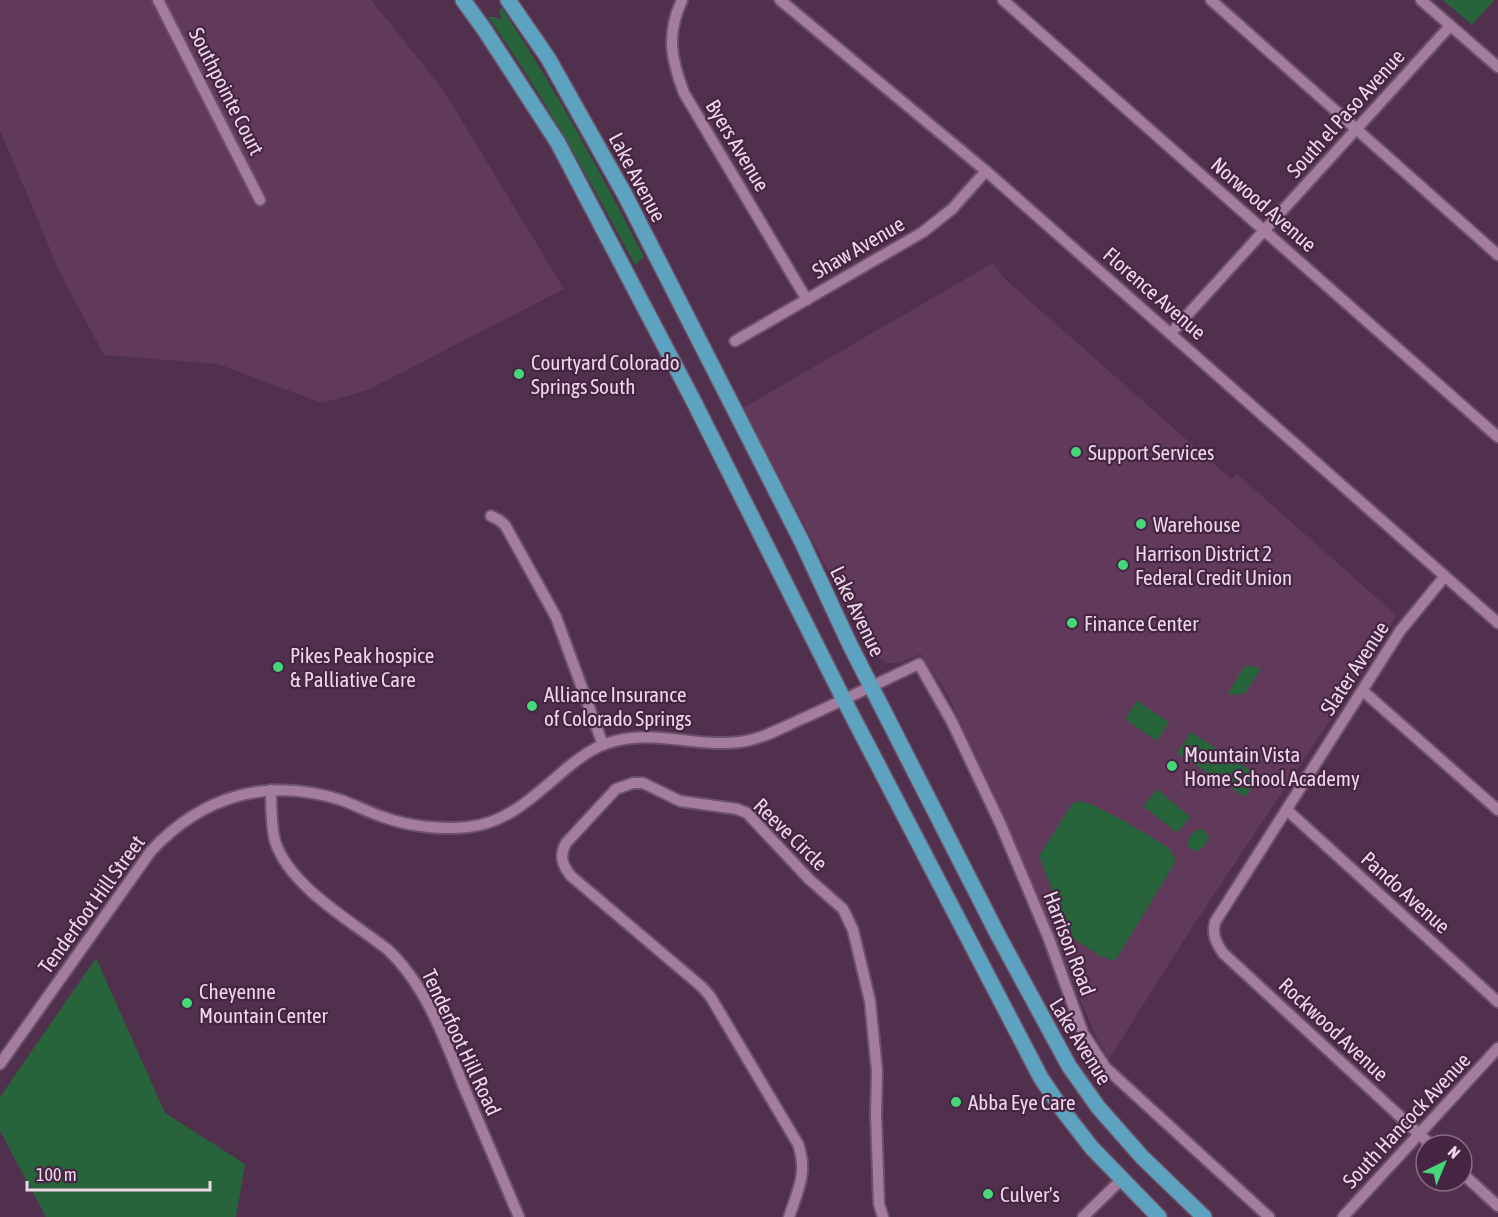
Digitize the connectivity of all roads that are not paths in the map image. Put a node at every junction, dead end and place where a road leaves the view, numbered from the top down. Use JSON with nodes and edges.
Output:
{"nodes":[{"id":1,"x":158,"y":0,"type":"edge"},
{"id":2,"x":463,"y":0,"type":"edge"},
{"id":3,"x":508,"y":0,"type":"edge"},
{"id":4,"x":682,"y":0,"type":"edge"},
{"id":5,"x":780,"y":0,"type":"edge"},
{"id":6,"x":1003,"y":0,"type":"edge"},
{"id":7,"x":1211,"y":0,"type":"edge"},
{"id":8,"x":1421,"y":0,"type":"edge"},
{"id":9,"x":1450,"y":26,"type":"junction"},
{"id":10,"x":1498,"y":67,"type":"edge"},
{"id":11,"x":1357,"y":130,"type":"junction"},
{"id":12,"x":986,"y":171,"type":"junction"},
{"id":13,"x":261,"y":200,"type":"dead end"},
{"id":14,"x":1265,"y":230,"type":"junction"},
{"id":15,"x":1498,"y":255,"type":"edge"},
{"id":16,"x":807,"y":300,"type":"junction"},
{"id":17,"x":1171,"y":333,"type":"junction"},
{"id":18,"x":735,"y":341,"type":"dead end"},
{"id":19,"x":1498,"y":437,"type":"edge"},
{"id":20,"x":491,"y":516,"type":"dead end"},
{"id":21,"x":1445,"y":576,"type":"junction"},
{"id":22,"x":1498,"y":624,"type":"edge"},
{"id":23,"x":919,"y":664,"type":"joint"},
{"id":24,"x":871,"y":686,"type":"junction"},
{"id":25,"x":1363,"y":691,"type":"junction"},
{"id":26,"x":844,"y":700,"type":"junction"},
{"id":27,"x":603,"y":745,"type":"junction"},
{"id":28,"x":271,"y":790,"type":"junction"},
{"id":29,"x":1287,"y":810,"type":"junction"},
{"id":30,"x":1498,"y":810,"type":"edge"},
{"id":31,"x":1214,"y":938,"type":"joint"},
{"id":32,"x":1498,"y":1002,"type":"edge"},
{"id":33,"x":1498,"y":1048,"type":"edge"},
{"id":34,"x":0,"y":1064,"type":"edge"},
{"id":35,"x":1418,"y":1133,"type":"edge"},
{"id":36,"x":1420,"y":1133,"type":"edge"},
{"id":37,"x":1414,"y":1139,"type":"edge"},
{"id":38,"x":1122,"y":1179,"type":"junction"},
{"id":39,"x":1474,"y":1184,"type":"edge"},
{"id":40,"x":1498,"y":1206,"type":"edge"},
{"id":41,"x":519,"y":1217,"type":"edge"},
{"id":42,"x":789,"y":1217,"type":"edge"},
{"id":43,"x":883,"y":1217,"type":"edge"},
{"id":44,"x":1083,"y":1217,"type":"edge"},
{"id":45,"x":1159,"y":1217,"type":"edge"},
{"id":46,"x":1204,"y":1217,"type":"edge"},
{"id":47,"x":1269,"y":1217,"type":"edge"},
{"id":48,"x":1343,"y":1217,"type":"edge"}],
"edges":[{"from":1,"to":13,"type":"street","name":"Southpointe Court"},
{"from":2,"to":26,"type":"main road"},
{"from":3,"to":24,"type":"main road","name":"Lake Avenue"},
{"from":4,"to":16,"type":"street","name":"Byers Avenue"},
{"from":5,"to":12,"type":"street","name":"Florence Avenue"},
{"from":6,"to":14,"type":"street","name":"Norwood Avenue"},
{"from":7,"to":11,"type":"street"},
{"from":8,"to":9,"type":"street"},
{"from":9,"to":10,"type":"street"},
{"from":9,"to":11,"type":"street","name":"South el Paso Avenue"},
{"from":11,"to":14,"type":"street","name":"South el Paso Avenue"},
{"from":11,"to":15,"type":"street"},
{"from":12,"to":16,"type":"street","name":"Shaw Avenue"},
{"from":12,"to":17,"type":"street","name":"Florence Avenue"},
{"from":14,"to":17,"type":"street","name":"South el Paso Avenue"},
{"from":14,"to":19,"type":"street","name":"Norwood Avenue"},
{"from":16,"to":18,"type":"street","name":"Shaw Avenue"},
{"from":17,"to":21,"type":"street","name":"Florence Avenue"},
{"from":20,"to":27,"type":"street"},
{"from":21,"to":22,"type":"street","name":"Florence Avenue"},
{"from":21,"to":25,"type":"street","name":"Slater Avenue"},
{"from":23,"to":24,"type":"street","name":"Tenderfoot Hill Street"},
{"from":23,"to":47,"type":"street","name":"Harrison Road"},
{"from":24,"to":26,"type":"street","name":"Tenderfoot Hill Street"},
{"from":24,"to":46,"type":"main road","name":"Lake Avenue"},
{"from":25,"to":29,"type":"street","name":"Slater Avenue"},
{"from":25,"to":30,"type":"street"},
{"from":26,"to":27,"type":"street","name":"Tenderfoot Hill Street"},
{"from":26,"to":38,"type":"main road"},
{"from":27,"to":28,"type":"street","name":"Tenderfoot Hill Street"},
{"from":28,"to":34,"type":"street","name":"Tenderfoot Hill Street"},
{"from":28,"to":41,"type":"street","name":"Tenderfoot Hill Road"},
{"from":29,"to":31,"type":"street","name":"Slater Avenue"},
{"from":29,"to":32,"type":"street","name":"Pando Avenue"},
{"from":31,"to":35,"type":"street","name":"Rockwood Avenue"},
{"from":33,"to":36,"type":"street","name":"South Hancock Avenue"},
{"from":37,"to":48,"type":"street","name":"South Hancock Avenue"},
{"from":38,"to":44,"type":"street"},
{"from":38,"to":45,"type":"main road"},
{"from":39,"to":40,"type":"street"},
{"from":42,"to":43,"type":"street","name":"Reeve Circle"}]}
